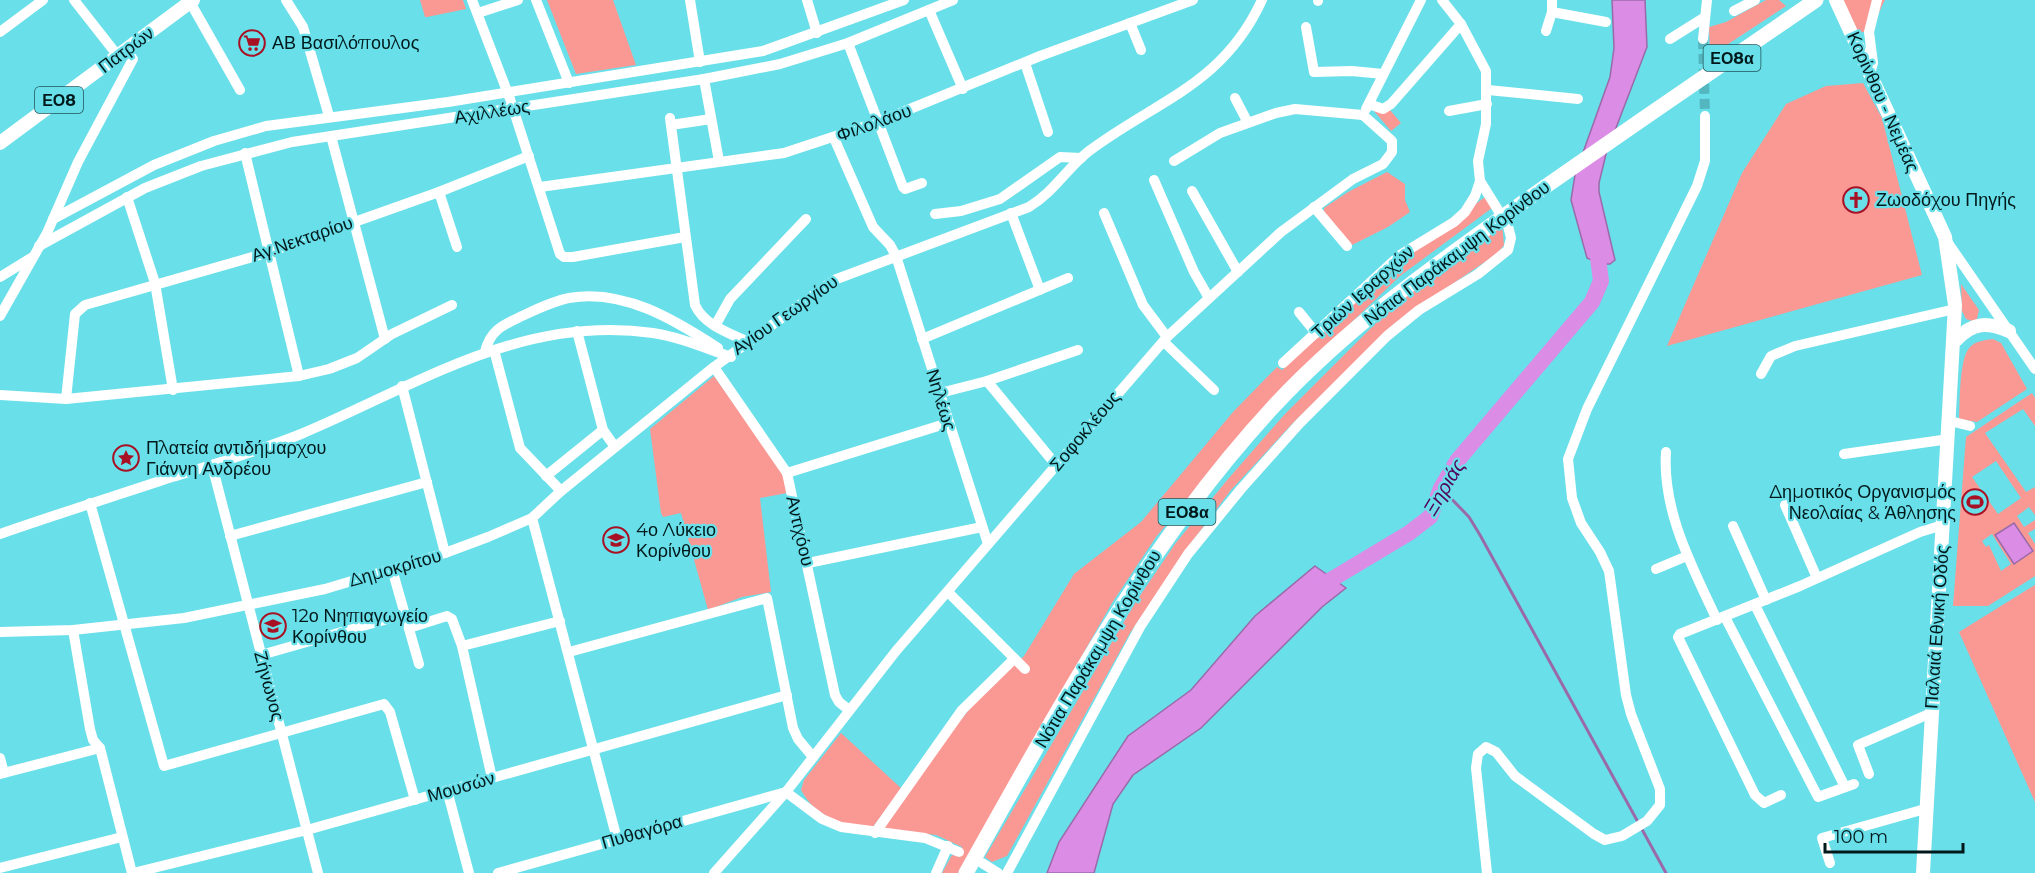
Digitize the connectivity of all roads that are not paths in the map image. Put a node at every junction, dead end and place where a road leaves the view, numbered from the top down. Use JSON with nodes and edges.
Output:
{"nodes":[{"id":1,"x":43,"y":0,"type":"edge"},
{"id":2,"x":74,"y":0,"type":"edge"},
{"id":3,"x":286,"y":0,"type":"edge"},
{"id":4,"x":472,"y":0,"type":"edge"},
{"id":5,"x":518,"y":0,"type":"edge"},
{"id":6,"x":536,"y":0,"type":"edge"},
{"id":7,"x":690,"y":0,"type":"edge"},
{"id":8,"x":807,"y":0,"type":"edge"},
{"id":9,"x":904,"y":0,"type":"edge"},
{"id":10,"x":953,"y":0,"type":"edge"},
{"id":11,"x":1193,"y":0,"type":"edge"},
{"id":12,"x":1262,"y":0,"type":"edge"},
{"id":13,"x":1422,"y":0,"type":"edge"},
{"id":14,"x":1442,"y":0,"type":"edge"},
{"id":15,"x":1552,"y":0,"type":"edge"},
{"id":16,"x":1707,"y":0,"type":"edge"},
{"id":17,"x":1755,"y":0,"type":"edge"},
{"id":18,"x":1816,"y":0,"type":"edge"},
{"id":19,"x":1836,"y":0,"type":"edge"},
{"id":20,"x":1876,"y":0,"type":"edge"},
{"id":21,"x":192,"y":1,"type":"edge"},
{"id":22,"x":929,"y":10,"type":"junction"},
{"id":23,"x":1734,"y":10,"type":"dead end"},
{"id":24,"x":1552,"y":12,"type":"junction"},
{"id":25,"x":478,"y":13,"type":"junction"},
{"id":26,"x":1705,"y":17,"type":"junction"},
{"id":27,"x":1606,"y":22,"type":"dead end"},
{"id":28,"x":1130,"y":23,"type":"junction"},
{"id":29,"x":1461,"y":24,"type":"junction"},
{"id":30,"x":1306,"y":27,"type":"dead end"},
{"id":31,"x":1546,"y":31,"type":"dead end"},
{"id":32,"x":0,"y":32,"type":"edge"},
{"id":33,"x":817,"y":33,"type":"junction"},
{"id":34,"x":1670,"y":39,"type":"dead end"},
{"id":35,"x":1703,"y":39,"type":"tunnel mouth"},
{"id":36,"x":848,"y":43,"type":"junction"},
{"id":37,"x":1141,"y":50,"type":"dead end"},
{"id":38,"x":120,"y":54,"type":"junction"},
{"id":39,"x":700,"y":62,"type":"junction"},
{"id":40,"x":1025,"y":63,"type":"junction"},
{"id":41,"x":1870,"y":73,"type":"junction"},
{"id":42,"x":1383,"y":74,"type":"junction"},
{"id":43,"x":704,"y":79,"type":"junction"},
{"id":44,"x":569,"y":83,"type":"junction"},
{"id":45,"x":963,"y":89,"type":"junction"},
{"id":46,"x":240,"y":90,"type":"dead end"},
{"id":47,"x":1488,"y":90,"type":"junction"},
{"id":48,"x":507,"y":91,"type":"junction"},
{"id":49,"x":1235,"y":98,"type":"dead end"},
{"id":50,"x":1578,"y":99,"type":"dead end"},
{"id":51,"x":1369,"y":104,"type":"junction"},
{"id":52,"x":1487,"y":104,"type":"junction"},
{"id":53,"x":513,"y":108,"type":"junction"},
{"id":54,"x":1449,"y":111,"type":"dead end"},
{"id":55,"x":1363,"y":115,"type":"junction"},
{"id":56,"x":329,"y":116,"type":"junction"},
{"id":57,"x":1706,"y":116,"type":"tunnel mouth"},
{"id":58,"x":711,"y":119,"type":"junction"},
{"id":59,"x":878,"y":122,"type":"junction"},
{"id":60,"x":1247,"y":122,"type":"junction"},
{"id":61,"x":1048,"y":132,"type":"dead end"},
{"id":62,"x":331,"y":136,"type":"junction"},
{"id":63,"x":834,"y":138,"type":"junction"},
{"id":64,"x":0,"y":142,"type":"edge"},
{"id":65,"x":245,"y":153,"type":"junction"},
{"id":66,"x":529,"y":156,"type":"junction"},
{"id":67,"x":1081,"y":158,"type":"junction"},
{"id":68,"x":719,"y":161,"type":"junction"},
{"id":69,"x":1174,"y":161,"type":"dead end"},
{"id":70,"x":678,"y":168,"type":"junction"},
{"id":71,"x":1155,"y":180,"type":"dead end"},
{"id":72,"x":1480,"y":181,"type":"junction"},
{"id":73,"x":922,"y":183,"type":"dead end"},
{"id":74,"x":540,"y":188,"type":"junction"},
{"id":75,"x":1192,"y":191,"type":"dead end"},
{"id":76,"x":439,"y":192,"type":"junction"},
{"id":77,"x":127,"y":196,"type":"junction"},
{"id":78,"x":1314,"y":207,"type":"junction"},
{"id":79,"x":1011,"y":213,"type":"junction"},
{"id":80,"x":1104,"y":213,"type":"dead end"},
{"id":81,"x":935,"y":214,"type":"dead end"},
{"id":82,"x":53,"y":219,"type":"junction"},
{"id":83,"x":806,"y":219,"type":"dead end"},
{"id":84,"x":354,"y":222,"type":"junction"},
{"id":85,"x":685,"y":237,"type":"junction"},
{"id":86,"x":1945,"y":237,"type":"junction"},
{"id":87,"x":1347,"y":246,"type":"dead end"},
{"id":88,"x":457,"y":247,"type":"dead end"},
{"id":89,"x":36,"y":251,"type":"junction"},
{"id":90,"x":270,"y":252,"type":"junction"},
{"id":91,"x":896,"y":256,"type":"junction"},
{"id":92,"x":1238,"y":272,"type":"junction"},
{"id":93,"x":0,"y":277,"type":"edge"},
{"id":94,"x":1068,"y":278,"type":"dead end"},
{"id":95,"x":155,"y":283,"type":"junction"},
{"id":96,"x":1040,"y":290,"type":"junction"},
{"id":97,"x":1209,"y":298,"type":"junction"},
{"id":98,"x":452,"y":305,"type":"dead end"},
{"id":99,"x":1955,"y":309,"type":"junction"},
{"id":100,"x":1299,"y":312,"type":"dead end"},
{"id":101,"x":0,"y":316,"type":"edge"},
{"id":102,"x":715,"y":326,"type":"junction"},
{"id":103,"x":577,"y":331,"type":"junction"},
{"id":104,"x":2009,"y":331,"type":"junction"},
{"id":105,"x":1316,"y":333,"type":"junction"},
{"id":106,"x":385,"y":339,"type":"junction"},
{"id":107,"x":922,"y":339,"type":"junction"},
{"id":108,"x":1166,"y":339,"type":"junction"},
{"id":109,"x":1956,"y":340,"type":"junction"},
{"id":110,"x":748,"y":342,"type":"junction"},
{"id":111,"x":1078,"y":350,"type":"dead end"},
{"id":112,"x":490,"y":351,"type":"junction"},
{"id":113,"x":731,"y":357,"type":"junction"},
{"id":114,"x":1282,"y":363,"type":"dead end"},
{"id":115,"x":714,"y":367,"type":"junction"},
{"id":116,"x":2035,"y":369,"type":"edge"},
{"id":117,"x":1761,"y":375,"type":"dead end"},
{"id":118,"x":298,"y":376,"type":"junction"},
{"id":119,"x":987,"y":381,"type":"junction"},
{"id":120,"x":402,"y":386,"type":"junction"},
{"id":121,"x":173,"y":390,"type":"junction"},
{"id":122,"x":1214,"y":390,"type":"dead end"},
{"id":123,"x":940,"y":393,"type":"junction"},
{"id":124,"x":0,"y":395,"type":"edge"},
{"id":125,"x":66,"y":399,"type":"junction"},
{"id":126,"x":1950,"y":421,"type":"junction"},
{"id":127,"x":948,"y":423,"type":"junction"},
{"id":128,"x":1970,"y":426,"type":"dead end"},
{"id":129,"x":603,"y":430,"type":"junction"},
{"id":130,"x":1949,"y":438,"type":"junction"},
{"id":131,"x":615,"y":447,"type":"junction"},
{"id":132,"x":1666,"y":452,"type":"dead end"},
{"id":133,"x":1844,"y":454,"type":"dead end"},
{"id":134,"x":212,"y":465,"type":"junction"},
{"id":135,"x":1056,"y":465,"type":"junction"},
{"id":136,"x":787,"y":473,"type":"junction"},
{"id":137,"x":546,"y":476,"type":"junction"},
{"id":138,"x":428,"y":482,"type":"junction"},
{"id":139,"x":561,"y":490,"type":"junction"},
{"id":140,"x":90,"y":503,"type":"junction"},
{"id":141,"x":1785,"y":505,"type":"dead end"},
{"id":142,"x":532,"y":518,"type":"junction"},
{"id":143,"x":1943,"y":525,"type":"junction"},
{"id":144,"x":1733,"y":526,"type":"dead end"},
{"id":145,"x":982,"y":527,"type":"junction"},
{"id":146,"x":0,"y":534,"type":"edge"},
{"id":147,"x":230,"y":536,"type":"junction"},
{"id":148,"x":988,"y":544,"type":"junction"},
{"id":149,"x":445,"y":554,"type":"junction"},
{"id":150,"x":1687,"y":556,"type":"junction"},
{"id":151,"x":808,"y":563,"type":"junction"},
{"id":152,"x":392,"y":569,"type":"junction"},
{"id":153,"x":1656,"y":569,"type":"dead end"},
{"id":154,"x":1816,"y":578,"type":"junction"},
{"id":155,"x":948,"y":592,"type":"junction"},
{"id":156,"x":1766,"y":600,"type":"junction"},
{"id":157,"x":248,"y":605,"type":"junction"},
{"id":158,"x":1755,"y":605,"type":"junction"},
{"id":159,"x":405,"y":614,"type":"junction"},
{"id":160,"x":1721,"y":619,"type":"junction"},
{"id":161,"x":560,"y":621,"type":"junction"},
{"id":162,"x":124,"y":625,"type":"junction"},
{"id":163,"x":409,"y":628,"type":"junction"},
{"id":164,"x":73,"y":630,"type":"junction"},
{"id":165,"x":0,"y":632,"type":"edge"},
{"id":166,"x":462,"y":646,"type":"junction"},
{"id":167,"x":569,"y":652,"type":"junction"},
{"id":168,"x":261,"y":655,"type":"junction"},
{"id":169,"x":1014,"y":659,"type":"junction"},
{"id":170,"x":419,"y":664,"type":"dead end"},
{"id":171,"x":1025,"y":669,"type":"dead end"},
{"id":172,"x":788,"y":695,"type":"junction"},
{"id":173,"x":849,"y":710,"type":"junction"},
{"id":174,"x":1931,"y":713,"type":"junction"},
{"id":175,"x":282,"y":733,"type":"junction"},
{"id":176,"x":99,"y":748,"type":"junction"},
{"id":177,"x":593,"y":749,"type":"junction"},
{"id":178,"x":813,"y":757,"type":"junction"},
{"id":179,"x":0,"y":758,"type":"edge"},
{"id":180,"x":2,"y":773,"type":"edge"},
{"id":181,"x":1869,"y":774,"type":"dead end"},
{"id":182,"x":492,"y":778,"type":"junction"},
{"id":183,"x":447,"y":790,"type":"junction"},
{"id":184,"x":786,"y":792,"type":"junction"},
{"id":185,"x":1781,"y":795,"type":"dead end"},
{"id":186,"x":415,"y":800,"type":"junction"},
{"id":187,"x":1925,"y":809,"type":"junction"},
{"id":188,"x":307,"y":830,"type":"junction"},
{"id":189,"x":875,"y":833,"type":"junction"},
{"id":190,"x":122,"y":837,"type":"junction"},
{"id":191,"x":617,"y":839,"type":"junction"},
{"id":192,"x":948,"y":846,"type":"junction"},
{"id":193,"x":959,"y":852,"type":"dead end"},
{"id":194,"x":982,"y":863,"type":"dead end"},
{"id":195,"x":1830,"y":863,"type":"dead end"},
{"id":196,"x":0,"y":868,"type":"edge"},
{"id":197,"x":132,"y":873,"type":"edge"},
{"id":198,"x":318,"y":873,"type":"edge"},
{"id":199,"x":469,"y":873,"type":"edge"},
{"id":200,"x":498,"y":873,"type":"edge"},
{"id":201,"x":714,"y":873,"type":"edge"},
{"id":202,"x":936,"y":873,"type":"edge"},
{"id":203,"x":966,"y":873,"type":"edge"},
{"id":204,"x":998,"y":873,"type":"edge"},
{"id":205,"x":1007,"y":873,"type":"edge"},
{"id":206,"x":1487,"y":873,"type":"edge"},
{"id":207,"x":1923,"y":873,"type":"edge"}],
"edges":[{"from":1,"to":32,"type":"street"},
{"from":2,"to":38,"type":"street"},
{"from":3,"to":56,"type":"street"},
{"from":4,"to":25,"type":"street"},
{"from":5,"to":25,"type":"street"},
{"from":6,"to":44,"type":"street"},
{"from":7,"to":39,"type":"street"},
{"from":8,"to":33,"type":"street"},
{"from":9,"to":33,"type":"street","name":"Αχιλλέως"},
{"from":10,"to":22,"type":"street","name":"Αχιλλέως"},
{"from":11,"to":28,"type":"street","name":"Φιλολάου"},
{"from":12,"to":67,"type":"street","name":"Αγίου Γεωργίου"},
{"from":13,"to":42,"type":"street"},
{"from":14,"to":29,"type":"street","name":"Τριών Ιεραρχών"},
{"from":15,"to":24,"type":"street"},
{"from":16,"to":26,"type":"street"},
{"from":17,"to":23,"type":"street"},
{"from":18,"to":203,"type":"highway","name":"Νότια Παράκαμψη Κορίνθου","number":"ΕΟ8α"},
{"from":19,"to":41,"type":"main road","name":"Κορίνθου - Νεμέας"},
{"from":20,"to":41,"type":"street"},
{"from":21,"to":38,"type":"main road","name":"Πατρών","number":"ΕΟ8"},
{"from":21,"to":46,"type":"street"},
{"from":22,"to":36,"type":"street","name":"Αχιλλέως"},
{"from":22,"to":45,"type":"street"},
{"from":24,"to":27,"type":"street"},
{"from":24,"to":31,"type":"street"},
{"from":25,"to":48,"type":"street"},
{"from":26,"to":34,"type":"street"},
{"from":26,"to":35,"type":"street"},
{"from":28,"to":37,"type":"street"},
{"from":28,"to":40,"type":"street","name":"Φιλολάου"},
{"from":29,"to":47,"type":"street","name":"Τριών Ιεραρχών"},
{"from":29,"to":51,"type":"street"},
{"from":30,"to":42,"type":"street"},
{"from":33,"to":39,"type":"street","name":"Αχιλλέως"},
{"from":36,"to":43,"type":"street","name":"Αχιλλέως"},
{"from":36,"to":59,"type":"street"},
{"from":38,"to":64,"type":"main road","name":"Πατρών","number":"ΕΟ8"},
{"from":38,"to":82,"type":"street"},
{"from":39,"to":44,"type":"street","name":"Αχιλλέως"},
{"from":40,"to":45,"type":"street","name":"Φιλολάου"},
{"from":40,"to":61,"type":"street"},
{"from":41,"to":86,"type":"main road","name":"Κορίνθου - Νεμέας"},
{"from":42,"to":51,"type":"street"},
{"from":43,"to":53,"type":"street","name":"Αχιλλέως"},
{"from":43,"to":58,"type":"street"},
{"from":44,"to":48,"type":"street","name":"Αχιλλέως"},
{"from":45,"to":59,"type":"street","name":"Φιλολάου"},
{"from":47,"to":50,"type":"street"},
{"from":47,"to":52,"type":"street","name":"Τριών Ιεραρχών"},
{"from":48,"to":53,"type":"street"},
{"from":48,"to":56,"type":"street","name":"Αχιλλέως"},
{"from":49,"to":60,"type":"street"},
{"from":51,"to":55,"type":"street"},
{"from":52,"to":54,"type":"street"},
{"from":52,"to":72,"type":"street","name":"Τριών Ιεραρχών"},
{"from":53,"to":62,"type":"street","name":"Αχιλλέως"},
{"from":53,"to":66,"type":"street"},
{"from":55,"to":60,"type":"street"},
{"from":55,"to":78,"type":"street","name":"Σοφοκλέους"},
{"from":56,"to":82,"type":"street","name":"Αχιλλέως"},
{"from":57,"to":206,"type":"street"},
{"from":58,"to":68,"type":"street"},
{"from":58,"to":70,"type":"street"},
{"from":59,"to":63,"type":"street","name":"Φιλολάου"},
{"from":59,"to":73,"type":"street"},
{"from":60,"to":69,"type":"street"},
{"from":62,"to":65,"type":"street","name":"Αχιλλέως"},
{"from":62,"to":84,"type":"street"},
{"from":63,"to":68,"type":"street","name":"Φιλολάου"},
{"from":63,"to":91,"type":"street","name":"Νηλέως"},
{"from":65,"to":77,"type":"street","name":"Αχιλλέως"},
{"from":65,"to":90,"type":"street"},
{"from":66,"to":74,"type":"street"},
{"from":66,"to":76,"type":"street","name":"Αγ.Νεκταρίου"},
{"from":67,"to":79,"type":"street","name":"Αγίου Γεωργίου"},
{"from":67,"to":81,"type":"street"},
{"from":68,"to":70,"type":"street","name":"Φιλολάου"},
{"from":70,"to":74,"type":"street","name":"Φιλολάου"},
{"from":70,"to":85,"type":"street"},
{"from":71,"to":97,"type":"street"},
{"from":72,"to":105,"type":"street","name":"Τριών Ιεραρχών"},
{"from":72,"to":205,"type":"street"},
{"from":74,"to":85,"type":"street"},
{"from":75,"to":92,"type":"street"},
{"from":76,"to":84,"type":"street","name":"Αγ.Νεκταρίου"},
{"from":76,"to":88,"type":"street"},
{"from":77,"to":89,"type":"street","name":"Αχιλλέως"},
{"from":77,"to":95,"type":"street"},
{"from":78,"to":87,"type":"street"},
{"from":78,"to":92,"type":"street","name":"Σοφοκλέους"},
{"from":79,"to":91,"type":"street","name":"Αγίου Γεωργίου"},
{"from":79,"to":96,"type":"street"},
{"from":80,"to":108,"type":"street"},
{"from":82,"to":89,"type":"street"},
{"from":83,"to":102,"type":"street"},
{"from":84,"to":90,"type":"street","name":"Αγ.Νεκταρίου"},
{"from":84,"to":106,"type":"street"},
{"from":85,"to":102,"type":"street"},
{"from":86,"to":99,"type":"main road","name":"Παλαιά Εθνική Οδός"},
{"from":86,"to":104,"type":"street"},
{"from":89,"to":93,"type":"street","name":"Αχιλλέως"},
{"from":89,"to":101,"type":"street"},
{"from":90,"to":95,"type":"street","name":"Αγ.Νεκταρίου"},
{"from":90,"to":118,"type":"street"},
{"from":91,"to":107,"type":"street","name":"Νηλέως"},
{"from":91,"to":110,"type":"street","name":"Αγίου Γεωργίου"},
{"from":92,"to":97,"type":"street","name":"Σοφοκλέους"},
{"from":94,"to":96,"type":"street"},
{"from":95,"to":121,"type":"street"},
{"from":95,"to":125,"type":"street","name":"Αγ.Νεκταρίου"},
{"from":96,"to":107,"type":"street"},
{"from":97,"to":108,"type":"street","name":"Σοφοκλέους"},
{"from":98,"to":106,"type":"street"},
{"from":99,"to":109,"type":"main road","name":"Παλαιά Εθνική Οδός"},
{"from":99,"to":117,"type":"street"},
{"from":100,"to":105,"type":"street"},
{"from":102,"to":110,"type":"street"},
{"from":103,"to":112,"type":"street","name":"Αγίου Γεωργίου"},
{"from":103,"to":113,"type":"street","name":"Αγίου Γεωργίου"},
{"from":103,"to":129,"type":"street"},
{"from":104,"to":109,"type":"main road"},
{"from":104,"to":116,"type":"street"},
{"from":105,"to":114,"type":"street","name":"Τριών Ιεραρχών"},
{"from":106,"to":118,"type":"street"},
{"from":107,"to":123,"type":"street","name":"Νηλέως"},
{"from":108,"to":122,"type":"street"},
{"from":108,"to":135,"type":"street","name":"Σοφοκλέους"},
{"from":109,"to":126,"type":"main road","name":"Παλαιά Εθνική Οδός"},
{"from":110,"to":113,"type":"street","name":"Αγίου Γεωργίου"},
{"from":111,"to":119,"type":"street"},
{"from":112,"to":113,"type":"street"},
{"from":112,"to":120,"type":"street","name":"Αγίου Γεωργίου"},
{"from":112,"to":137,"type":"street"},
{"from":113,"to":115,"type":"street","name":"Δημοκρίτου"},
{"from":115,"to":131,"type":"street","name":"Δημοκρίτου"},
{"from":115,"to":136,"type":"street","name":"Αντιχόου"},
{"from":118,"to":121,"type":"street"},
{"from":119,"to":123,"type":"street"},
{"from":119,"to":135,"type":"street"},
{"from":120,"to":134,"type":"street","name":"Αγίου Γεωργίου"},
{"from":120,"to":138,"type":"street"},
{"from":121,"to":125,"type":"street"},
{"from":123,"to":127,"type":"street","name":"Νηλέως"},
{"from":124,"to":125,"type":"street"},
{"from":126,"to":128,"type":"street"},
{"from":126,"to":130,"type":"main road","name":"Παλαιά Εθνική Οδός"},
{"from":127,"to":136,"type":"street"},
{"from":127,"to":145,"type":"street","name":"Νηλέως"},
{"from":129,"to":131,"type":"street"},
{"from":129,"to":137,"type":"street"},
{"from":130,"to":133,"type":"street"},
{"from":130,"to":143,"type":"main road","name":"Παλαιά Εθνική Οδός"},
{"from":131,"to":139,"type":"street","name":"Δημοκρίτου"},
{"from":132,"to":150,"type":"street"},
{"from":134,"to":140,"type":"street","name":"Αγίου Γεωργίου"},
{"from":134,"to":147,"type":"street","name":"Ζήνωνος"},
{"from":135,"to":148,"type":"street","name":"Σοφοκλέους"},
{"from":136,"to":151,"type":"street","name":"Αντιχόου"},
{"from":137,"to":139,"type":"street"},
{"from":138,"to":147,"type":"street"},
{"from":138,"to":149,"type":"street"},
{"from":139,"to":142,"type":"street","name":"Δημοκρίτου"},
{"from":140,"to":146,"type":"street","name":"Αγίου Γεωργίου"},
{"from":140,"to":162,"type":"street"},
{"from":141,"to":154,"type":"street"},
{"from":142,"to":149,"type":"street","name":"Δημοκρίτου"},
{"from":142,"to":161,"type":"street"},
{"from":143,"to":154,"type":"street"},
{"from":143,"to":174,"type":"main road","name":"Παλαιά Εθνική Οδός"},
{"from":144,"to":156,"type":"street"},
{"from":145,"to":148,"type":"street","name":"Νηλέως"},
{"from":145,"to":151,"type":"street"},
{"from":147,"to":157,"type":"street","name":"Ζήνωνος"},
{"from":148,"to":155,"type":"street","name":"Σοφοκλέους"},
{"from":149,"to":152,"type":"street","name":"Δημοκρίτου"},
{"from":150,"to":153,"type":"street"},
{"from":150,"to":160,"type":"street"},
{"from":151,"to":173,"type":"street","name":"Αντιχόου"},
{"from":152,"to":157,"type":"street","name":"Δημοκρίτου"},
{"from":152,"to":159,"type":"street"},
{"from":154,"to":156,"type":"street"},
{"from":155,"to":169,"type":"street"},
{"from":155,"to":173,"type":"street","name":"Σοφοκλέους"},
{"from":156,"to":158,"type":"street"},
{"from":157,"to":162,"type":"street","name":"Δημοκρίτου"},
{"from":157,"to":168,"type":"street","name":"Ζήνωνος"},
{"from":158,"to":160,"type":"street"},
{"from":158,"to":160,"type":"street"},
{"from":159,"to":163,"type":"street"},
{"from":159,"to":168,"type":"street"},
{"from":160,"to":185,"type":"street"},
{"from":161,"to":166,"type":"street"},
{"from":161,"to":167,"type":"street"},
{"from":162,"to":164,"type":"street","name":"Δημοκρίτου"},
{"from":162,"to":175,"type":"street"},
{"from":163,"to":166,"type":"street"},
{"from":163,"to":170,"type":"street"},
{"from":164,"to":165,"type":"street","name":"Δημοκρίτου"},
{"from":164,"to":176,"type":"street"},
{"from":166,"to":182,"type":"street"},
{"from":167,"to":172,"type":"street"},
{"from":167,"to":177,"type":"street"},
{"from":168,"to":175,"type":"street","name":"Ζήνωνος"},
{"from":169,"to":171,"type":"street"},
{"from":169,"to":189,"type":"street"},
{"from":172,"to":177,"type":"street","name":"Μουσών"},
{"from":172,"to":178,"type":"street"},
{"from":173,"to":178,"type":"street","name":"Σοφοκλέους"},
{"from":174,"to":181,"type":"street"},
{"from":174,"to":187,"type":"main road","name":"Παλαιά Εθνική Οδός"},
{"from":175,"to":186,"type":"street"},
{"from":175,"to":188,"type":"street","name":"Ζήνωνος"},
{"from":176,"to":180,"type":"street"},
{"from":176,"to":190,"type":"street"},
{"from":177,"to":182,"type":"street","name":"Μουσών"},
{"from":177,"to":191,"type":"street"},
{"from":178,"to":184,"type":"street","name":"Σοφοκλέους"},
{"from":179,"to":180,"type":"street"},
{"from":182,"to":183,"type":"street","name":"Μουσών"},
{"from":183,"to":186,"type":"street","name":"Μουσών"},
{"from":183,"to":199,"type":"street"},
{"from":184,"to":189,"type":"street"},
{"from":184,"to":191,"type":"street","name":"Πυθαγόρα"},
{"from":184,"to":201,"type":"street","name":"Σοφοκλέους"},
{"from":186,"to":188,"type":"street","name":"Μουσών"},
{"from":187,"to":195,"type":"street"},
{"from":187,"to":207,"type":"main road","name":"Παλαιά Εθνική Οδός"},
{"from":188,"to":197,"type":"street","name":"Μουσών"},
{"from":188,"to":198,"type":"street","name":"Ζήνωνος"},
{"from":189,"to":192,"type":"street"},
{"from":190,"to":196,"type":"street"},
{"from":190,"to":197,"type":"street"},
{"from":191,"to":200,"type":"street","name":"Πυθαγόρα"},
{"from":192,"to":193,"type":"street"},
{"from":192,"to":202,"type":"street"},
{"from":194,"to":204,"type":"street"}]}
